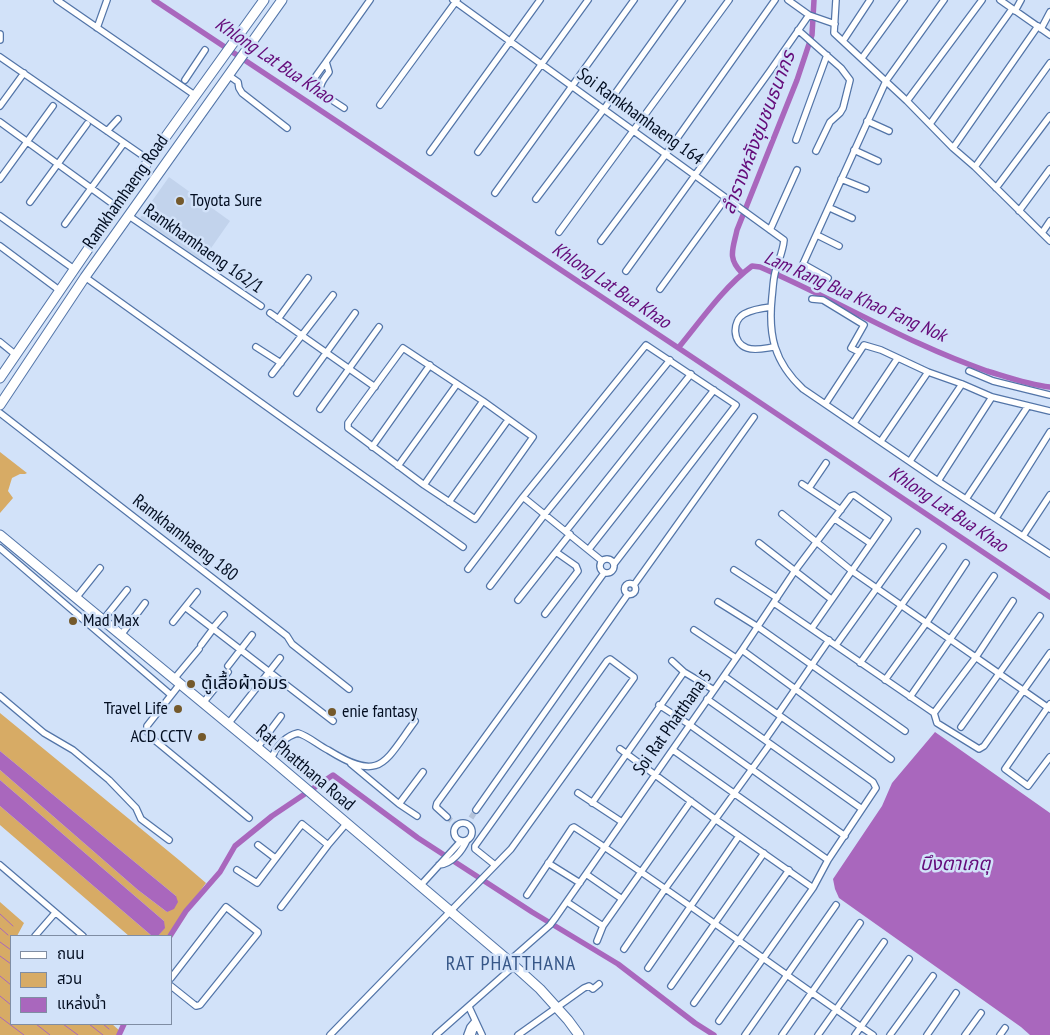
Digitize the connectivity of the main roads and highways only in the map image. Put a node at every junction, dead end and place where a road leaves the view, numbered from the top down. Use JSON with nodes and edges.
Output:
{"nodes":[{"id":1,"x":264,"y":0,"type":"edge"},
{"id":2,"x":282,"y":0,"type":"edge"},
{"id":3,"x":119,"y":205,"type":"junction"},
{"id":4,"x":130,"y":213,"type":"junction"},
{"id":5,"x":109,"y":219,"type":"junction"},
{"id":6,"x":122,"y":226,"type":"junction"},
{"id":7,"x":0,"y":377,"type":"edge"},
{"id":8,"x":0,"y":405,"type":"edge"},
{"id":9,"x":0,"y":536,"type":"edge"},
{"id":10,"x":579,"y":1035,"type":"edge"}],
"edges":[{"from":1,"to":3,"type":"main road","name":"Ramkhamhaeng Road"},
{"from":2,"to":4,"type":"main road","name":"Ramkhamhaeng Road"},
{"from":3,"to":4,"type":"main road"},
{"from":3,"to":5,"type":"main road","name":"Ramkhamhaeng Road"},
{"from":4,"to":6,"type":"main road","name":"Ramkhamhaeng Road"},
{"from":5,"to":6,"type":"main road"},
{"from":5,"to":7,"type":"main road","name":"Ramkhamhaeng Road"},
{"from":6,"to":8,"type":"main road","name":"Ramkhamhaeng Road"},
{"from":9,"to":10,"type":"main road","name":"Rat Phatthana Road"}]}
